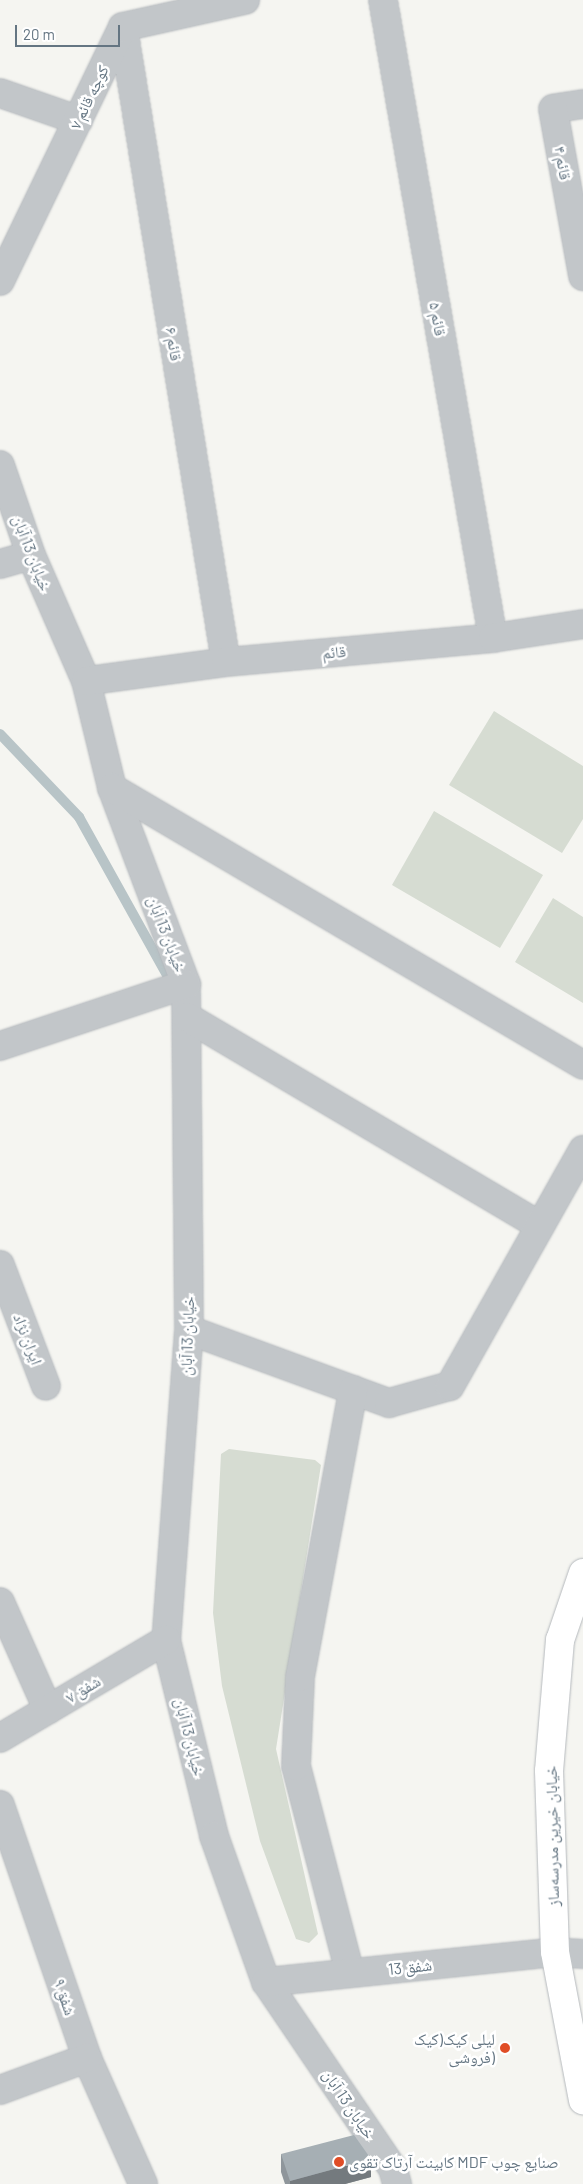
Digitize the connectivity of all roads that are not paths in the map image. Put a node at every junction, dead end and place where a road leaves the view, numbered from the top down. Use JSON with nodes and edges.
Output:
{"nodes":[{"id":1,"x":245,"y":0,"type":"edge"},
{"id":2,"x":382,"y":0,"type":"edge"},
{"id":3,"x":123,"y":27,"type":"junction"},
{"id":4,"x":0,"y":93,"type":"edge"},
{"id":5,"x":583,"y":104,"type":"edge"},
{"id":6,"x":78,"y":120,"type":"junction"},
{"id":7,"x":583,"y":276,"type":"edge"},
{"id":8,"x":0,"y":280,"type":"edge"},
{"id":9,"x":0,"y":466,"type":"edge"},
{"id":10,"x":31,"y":555,"type":"junction"},
{"id":11,"x":0,"y":564,"type":"edge"},
{"id":12,"x":583,"y":624,"type":"edge"},
{"id":13,"x":493,"y":638,"type":"junction"},
{"id":14,"x":226,"y":662,"type":"junction"},
{"id":15,"x":86,"y":681,"type":"junction"},
{"id":16,"x":112,"y":788,"type":"junction"},
{"id":17,"x":186,"y":984,"type":"junction"},
{"id":18,"x":187,"y":1017,"type":"junction"},
{"id":19,"x":0,"y":1046,"type":"edge"},
{"id":20,"x":583,"y":1065,"type":"edge"},
{"id":21,"x":583,"y":1150,"type":"edge"},
{"id":22,"x":540,"y":1226,"type":"junction"},
{"id":23,"x":0,"y":1265,"type":"edge"},
{"id":24,"x":189,"y":1330,"type":"junction"},
{"id":25,"x":46,"y":1386,"type":"dead end"},
{"id":26,"x":353,"y":1390,"type":"junction"},
{"id":27,"x":583,"y":1573,"type":"edge"},
{"id":28,"x":0,"y":1602,"type":"edge"},
{"id":29,"x":166,"y":1640,"type":"junction"},
{"id":30,"x":48,"y":1710,"type":"junction"},
{"id":31,"x":0,"y":1738,"type":"edge"},
{"id":32,"x":0,"y":1805,"type":"edge"},
{"id":33,"x":555,"y":1952,"type":"junction"},
{"id":34,"x":583,"y":1954,"type":"edge"},
{"id":35,"x":350,"y":1973,"type":"junction"},
{"id":36,"x":266,"y":1982,"type":"junction"},
{"id":37,"x":87,"y":2058,"type":"junction"},
{"id":38,"x":0,"y":2090,"type":"edge"},
{"id":39,"x":583,"y":2100,"type":"edge"},
{"id":40,"x":143,"y":2184,"type":"edge"},
{"id":41,"x":397,"y":2184,"type":"edge"}],
"edges":[{"from":1,"to":3,"type":"street"},
{"from":2,"to":13,"type":"street","name":"قائم ۵"},
{"from":3,"to":6,"type":"street","name":"کوچه قائم ۷"},
{"from":3,"to":14,"type":"street","name":"قائم ۶"},
{"from":4,"to":6,"type":"street"},
{"from":5,"to":7,"type":"street","name":"قائم ۴"},
{"from":6,"to":8,"type":"street","name":"کوچه قائم ۷"},
{"from":9,"to":10,"type":"street","name":"خیابان 13 آبان"},
{"from":10,"to":11,"type":"street"},
{"from":10,"to":15,"type":"street","name":"خیابان 13 آبان"},
{"from":12,"to":13,"type":"street","name":"قائم"},
{"from":13,"to":14,"type":"street","name":"قائم"},
{"from":14,"to":15,"type":"street","name":"قائم"},
{"from":15,"to":16,"type":"street","name":"خیابان 13 آبان"},
{"from":16,"to":17,"type":"street","name":"خیابان 13 آبان"},
{"from":16,"to":20,"type":"street"},
{"from":17,"to":18,"type":"street","name":"خیابان 13 آبان"},
{"from":17,"to":19,"type":"street"},
{"from":18,"to":22,"type":"street"},
{"from":18,"to":24,"type":"street","name":"خیابان 13 آبان"},
{"from":21,"to":22,"type":"street"},
{"from":22,"to":26,"type":"street"},
{"from":23,"to":25,"type":"street","name":"ایران نژاد"},
{"from":24,"to":26,"type":"street"},
{"from":24,"to":29,"type":"street","name":"خیابان 13 آبان"},
{"from":26,"to":35,"type":"street"},
{"from":27,"to":33,"type":"main road","name":"خیابان خیرین مدرسه‌ساز"},
{"from":28,"to":30,"type":"street"},
{"from":29,"to":30,"type":"street","name":"شفق ۷"},
{"from":29,"to":36,"type":"street","name":"خیابان 13 آبان"},
{"from":30,"to":31,"type":"street","name":"شفق ۷"},
{"from":32,"to":37,"type":"street","name":"شفق ۹"},
{"from":33,"to":34,"type":"street","name":"شفق 13"},
{"from":33,"to":35,"type":"street","name":"شفق 13"},
{"from":33,"to":39,"type":"main road","name":"خیابان خیرین مدرسه‌ساز"},
{"from":35,"to":36,"type":"street","name":"شفق 13"},
{"from":36,"to":41,"type":"street","name":"خیابان 13 آبان"},
{"from":37,"to":38,"type":"street"},
{"from":37,"to":40,"type":"street","name":"شفق ۹"}]}
